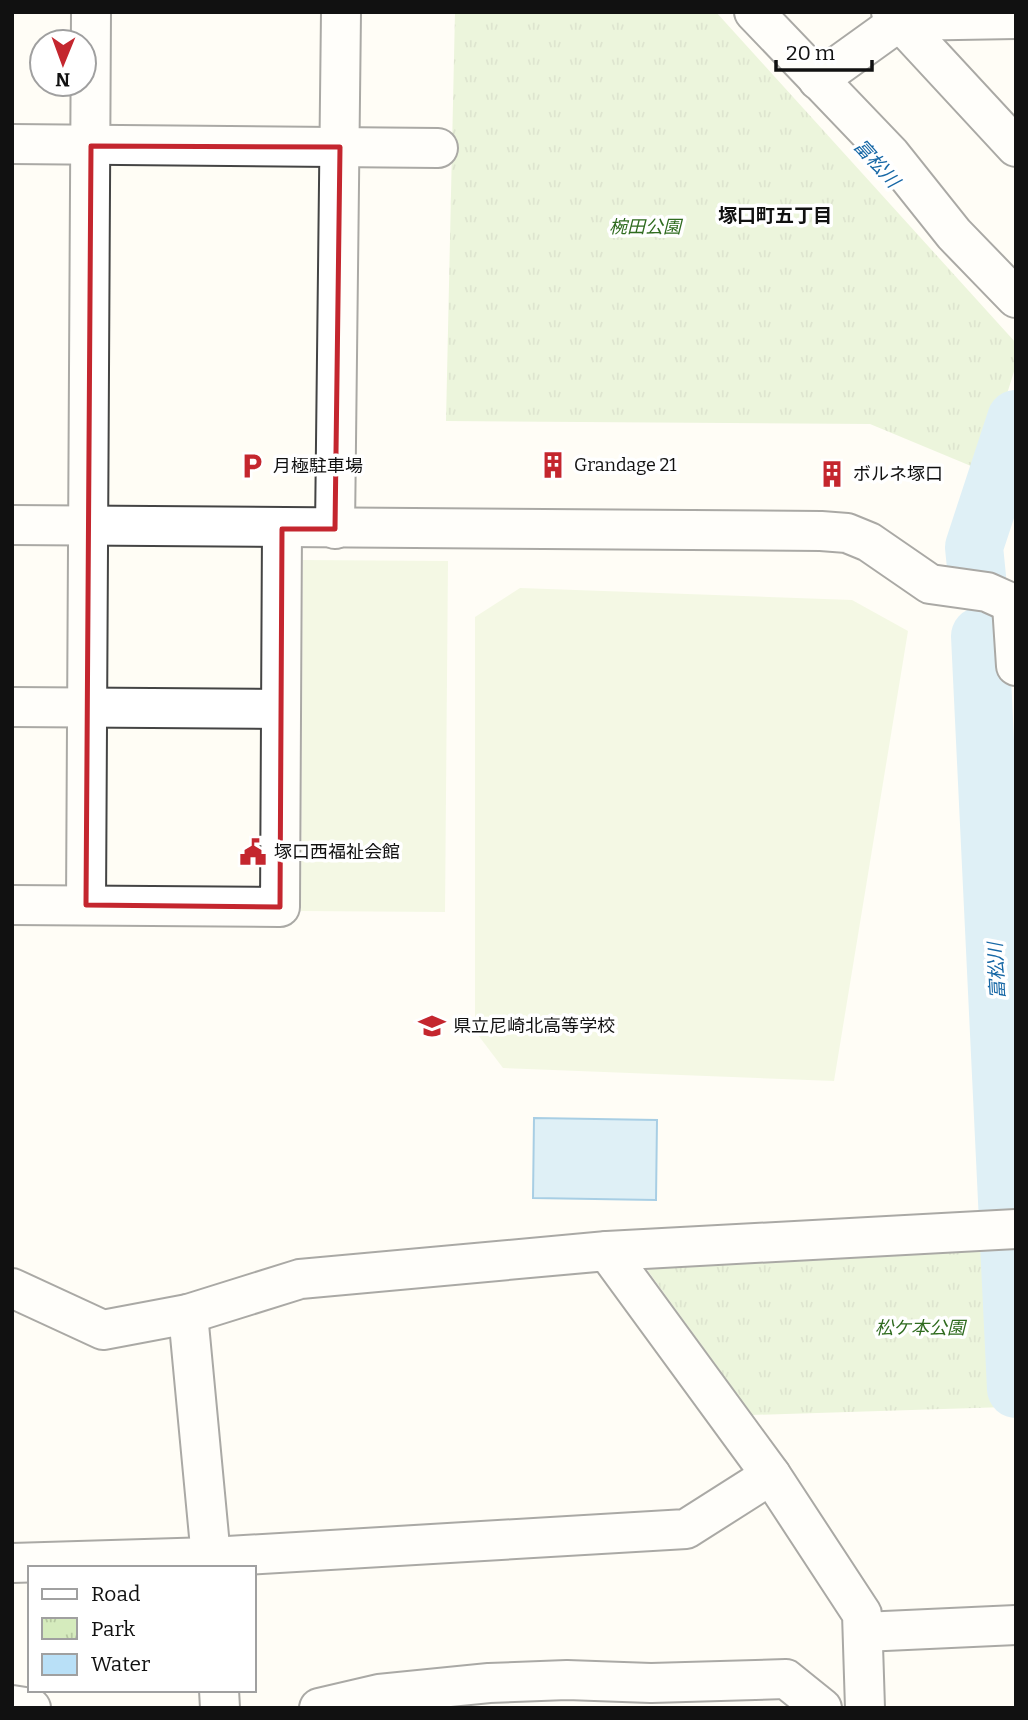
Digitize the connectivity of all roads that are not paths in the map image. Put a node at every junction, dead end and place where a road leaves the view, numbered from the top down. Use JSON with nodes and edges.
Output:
{"nodes":[{"id":1,"x":91,"y":12,"type":"edge"},
{"id":2,"x":341,"y":12,"type":"edge"},
{"id":3,"x":754,"y":12,"type":"edge"},
{"id":4,"x":895,"y":17,"type":"edge"},
{"id":5,"x":1016,"y":19,"type":"edge"},
{"id":6,"x":818,"y":80,"type":"junction"},
{"id":7,"x":12,"y":144,"type":"edge"},
{"id":8,"x":91,"y":146,"type":"junction"},
{"id":9,"x":340,"y":147,"type":"junction"},
{"id":10,"x":1016,"y":147,"type":"edge"},
{"id":11,"x":438,"y":148,"type":"dead end"},
{"id":12,"x":1016,"y":298,"type":"edge"},
{"id":13,"x":12,"y":525,"type":"edge"},
{"id":14,"x":88,"y":526,"type":"junction"},
{"id":15,"x":282,"y":529,"type":"junction"},
{"id":16,"x":335,"y":529,"type":"junction"},
{"id":17,"x":1014,"y":605,"type":"edge"},
{"id":18,"x":1016,"y":666,"type":"edge"},
{"id":19,"x":12,"y":707,"type":"edge"},
{"id":20,"x":85,"y":707,"type":"junction"},
{"id":21,"x":281,"y":709,"type":"junction"},
{"id":22,"x":12,"y":905,"type":"edge"},
{"id":23,"x":86,"y":905,"type":"junction"},
{"id":24,"x":1012,"y":1229,"type":"edge"},
{"id":25,"x":607,"y":1251,"type":"junction"},
{"id":26,"x":12,"y":1288,"type":"edge"},
{"id":27,"x":188,"y":1314,"type":"junction"},
{"id":28,"x":771,"y":1475,"type":"junction"},
{"id":29,"x":211,"y":1562,"type":"edge"},
{"id":30,"x":12,"y":1563,"type":"edge"},
{"id":31,"x":1016,"y":1625,"type":"edge"},
{"id":32,"x":863,"y":1632,"type":"junction"},
{"id":33,"x":12,"y":1704,"type":"edge"},
{"id":34,"x":28,"y":1708,"type":"edge"},
{"id":35,"x":319,"y":1708,"type":"edge"},
{"id":36,"x":822,"y":1708,"type":"edge"},
{"id":37,"x":865,"y":1708,"type":"edge"}],
"edges":[{"from":1,"to":8,"type":"street"},
{"from":2,"to":9,"type":"street"},
{"from":3,"to":6,"type":"street"},
{"from":4,"to":5,"type":"street"},
{"from":4,"to":6,"type":"street"},
{"from":4,"to":10,"type":"street"},
{"from":6,"to":12,"type":"street"},
{"from":7,"to":8,"type":"street"},
{"from":8,"to":9,"type":"street"},
{"from":8,"to":14,"type":"street"},
{"from":9,"to":11,"type":"street"},
{"from":9,"to":16,"type":"street"},
{"from":13,"to":14,"type":"street"},
{"from":14,"to":15,"type":"street"},
{"from":14,"to":20,"type":"street"},
{"from":15,"to":16,"type":"street"},
{"from":15,"to":21,"type":"street"},
{"from":16,"to":17,"type":"street"},
{"from":17,"to":18,"type":"street"},
{"from":19,"to":20,"type":"street"},
{"from":20,"to":21,"type":"street"},
{"from":20,"to":23,"type":"street"},
{"from":21,"to":23,"type":"street"},
{"from":22,"to":23,"type":"street"},
{"from":24,"to":25,"type":"street"},
{"from":25,"to":27,"type":"street"},
{"from":25,"to":28,"type":"street"},
{"from":26,"to":27,"type":"street"},
{"from":27,"to":29,"type":"street"},
{"from":28,"to":29,"type":"street"},
{"from":28,"to":32,"type":"street"},
{"from":29,"to":30,"type":"street"},
{"from":31,"to":32,"type":"street"},
{"from":32,"to":37,"type":"street"},
{"from":33,"to":34,"type":"street"},
{"from":35,"to":36,"type":"street"}]}
